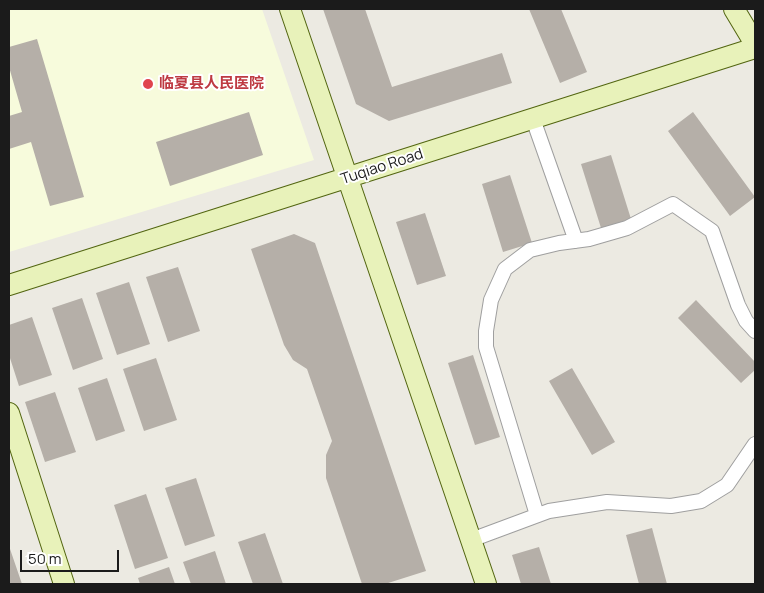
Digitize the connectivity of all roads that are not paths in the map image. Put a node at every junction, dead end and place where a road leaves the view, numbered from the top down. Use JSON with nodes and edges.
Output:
{"nodes":[{"id":1,"x":290,"y":9,"type":"edge"},
{"id":2,"x":734,"y":9,"type":"edge"},
{"id":3,"x":755,"y":44,"type":"edge"},
{"id":4,"x":755,"y":48,"type":"edge"},
{"id":5,"x":533,"y":119,"type":"junction"},
{"id":6,"x":349,"y":177,"type":"junction"},
{"id":7,"x":576,"y":241,"type":"junction"},
{"id":8,"x":9,"y":285,"type":"edge"},
{"id":9,"x":755,"y":331,"type":"edge"},
{"id":10,"x":9,"y":413,"type":"edge"},
{"id":11,"x":755,"y":444,"type":"edge"},
{"id":12,"x":537,"y":515,"type":"junction"},
{"id":13,"x":471,"y":540,"type":"junction"},
{"id":14,"x":64,"y":584,"type":"edge"},
{"id":15,"x":486,"y":584,"type":"edge"}],
"edges":[{"from":1,"to":6,"type":"street"},
{"from":2,"to":3,"type":"street"},
{"from":4,"to":5,"type":"street","name":"Tuqiao Road"},
{"from":5,"to":6,"type":"street","name":"Tuqiao Road"},
{"from":5,"to":7,"type":"street"},
{"from":6,"to":8,"type":"street","name":"Tuqiao Road"},
{"from":6,"to":13,"type":"street"},
{"from":7,"to":9,"type":"street"},
{"from":7,"to":12,"type":"street"},
{"from":10,"to":14,"type":"street"},
{"from":11,"to":12,"type":"street"},
{"from":12,"to":13,"type":"street"},
{"from":13,"to":15,"type":"street"}]}
